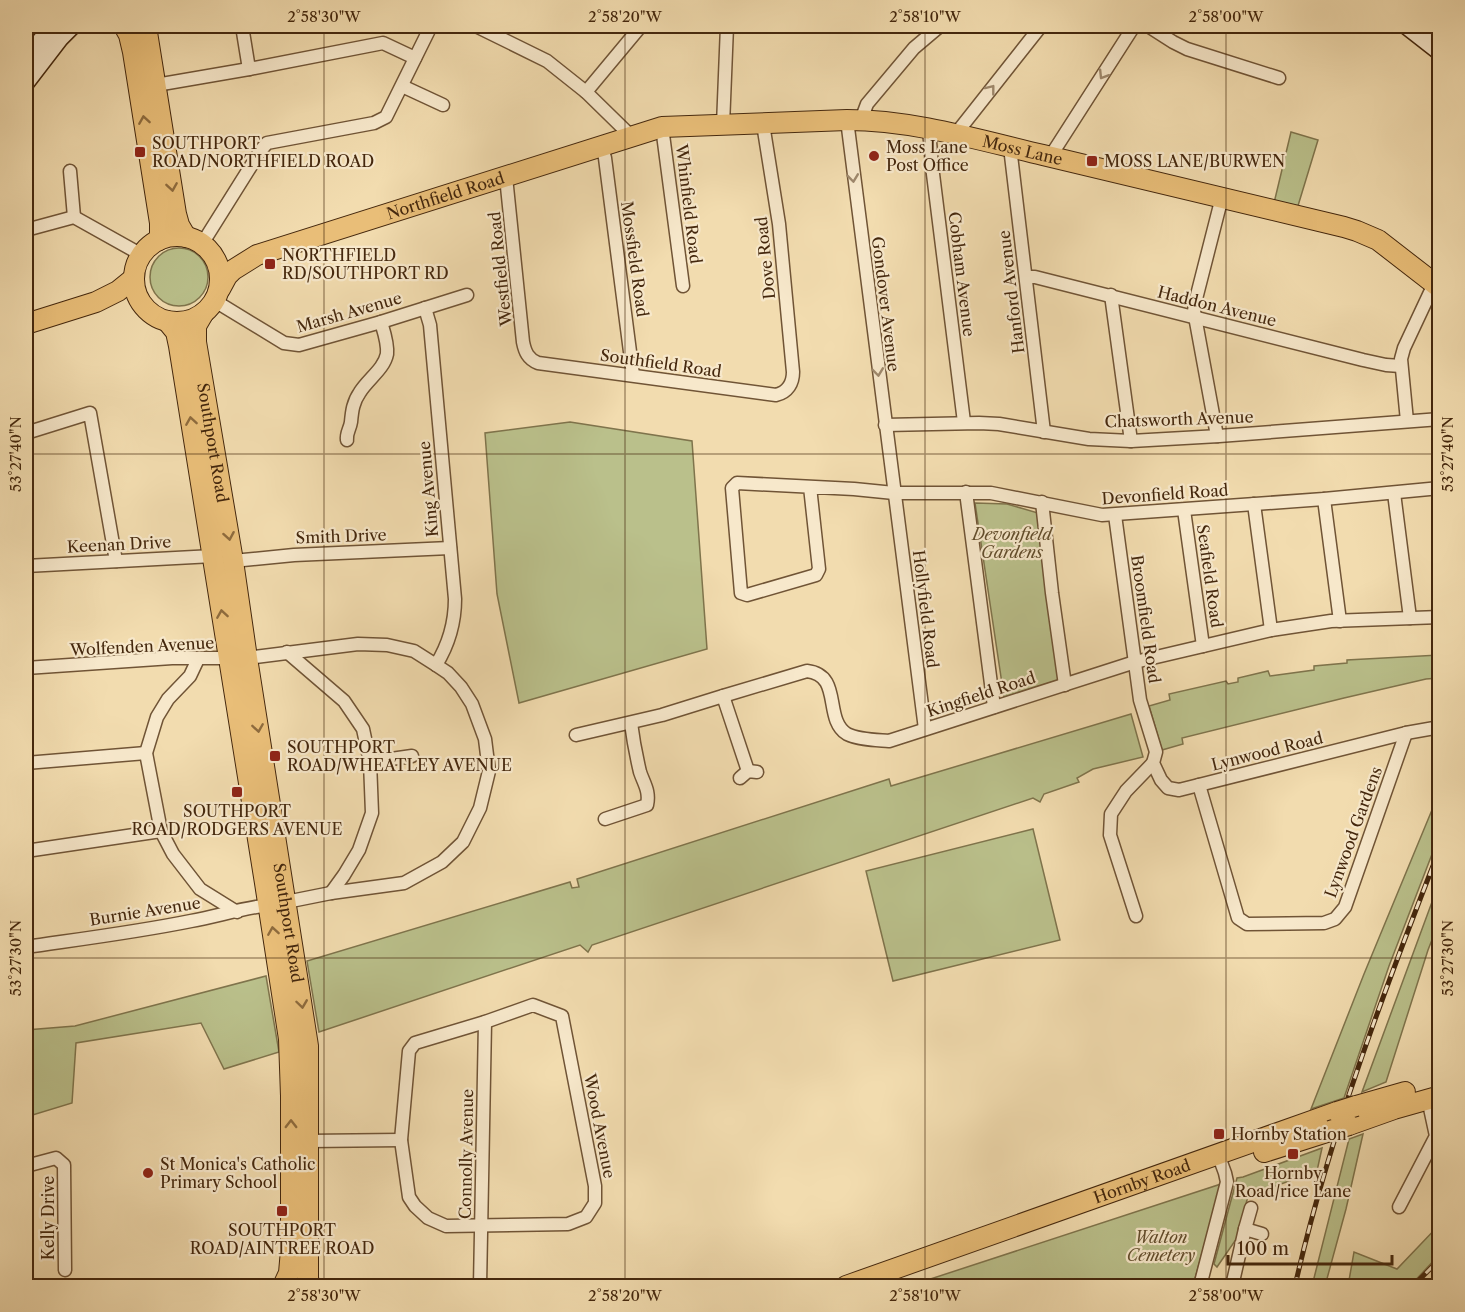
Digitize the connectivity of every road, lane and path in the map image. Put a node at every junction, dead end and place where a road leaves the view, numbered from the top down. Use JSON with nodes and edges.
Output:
{"nodes":[{"id":1,"x":54,"y":26,"type":"edge"},
{"id":2,"x":71,"y":26,"type":"edge"},
{"id":3,"x":124,"y":26,"type":"edge"},
{"id":4,"x":146,"y":26,"type":"edge"},
{"id":5,"x":242,"y":26,"type":"edge"},
{"id":6,"x":430,"y":26,"type":"edge"},
{"id":7,"x":476,"y":26,"type":"edge"},
{"id":8,"x":641,"y":26,"type":"edge"},
{"id":9,"x":727,"y":26,"type":"edge"},
{"id":10,"x":940,"y":26,"type":"edge"},
{"id":11,"x":1041,"y":26,"type":"edge"},
{"id":12,"x":1134,"y":26,"type":"edge"},
{"id":13,"x":1148,"y":26,"type":"edge"},
{"id":14,"x":1408,"y":26,"type":"edge"},
{"id":15,"x":1439,"y":50,"type":"edge"},
{"id":16,"x":415,"y":58,"type":"junction"},
{"id":17,"x":26,"y":60,"type":"edge"},
{"id":18,"x":249,"y":69,"type":"junction"},
{"id":19,"x":1279,"y":78,"type":"dead end"},
{"id":20,"x":26,"y":81,"type":"edge"},
{"id":21,"x":156,"y":85,"type":"junction"},
{"id":22,"x":402,"y":86,"type":"junction"},
{"id":23,"x":586,"y":92,"type":"junction"},
{"id":24,"x":443,"y":105,"type":"dead end"},
{"id":25,"x":854,"y":120,"type":"junction"},
{"id":26,"x":764,"y":124,"type":"junction"},
{"id":27,"x":723,"y":125,"type":"junction"},
{"id":28,"x":662,"y":127,"type":"junction"},
{"id":29,"x":929,"y":129,"type":"junction"},
{"id":30,"x":955,"y":135,"type":"junction"},
{"id":31,"x":632,"y":137,"type":"junction"},
{"id":32,"x":602,"y":147,"type":"junction"},
{"id":33,"x":1010,"y":147,"type":"junction"},
{"id":34,"x":1050,"y":157,"type":"junction"},
{"id":35,"x":70,"y":171,"type":"dead end"},
{"id":36,"x":506,"y":177,"type":"junction"},
{"id":37,"x":1222,"y":197,"type":"junction"},
{"id":38,"x":74,"y":217,"type":"junction"},
{"id":39,"x":26,"y":230,"type":"edge"},
{"id":40,"x":159,"y":240,"type":"junction"},
{"id":41,"x":199,"y":244,"type":"junction"},
{"id":42,"x":142,"y":255,"type":"junction"},
{"id":43,"x":257,"y":255,"type":"junction"},
{"id":44,"x":1026,"y":277,"type":"junction"},
{"id":45,"x":134,"y":278,"type":"junction"},
{"id":46,"x":683,"y":286,"type":"dead end"},
{"id":47,"x":1437,"y":286,"type":"edge"},
{"id":48,"x":467,"y":295,"type":"dead end"},
{"id":49,"x":1111,"y":295,"type":"junction"},
{"id":50,"x":212,"y":301,"type":"junction"},
{"id":51,"x":96,"y":302,"type":"junction"},
{"id":52,"x":145,"y":308,"type":"junction"},
{"id":53,"x":425,"y":308,"type":"junction"},
{"id":54,"x":1195,"y":318,"type":"junction"},
{"id":55,"x":167,"y":321,"type":"junction"},
{"id":56,"x":381,"y":322,"type":"junction"},
{"id":57,"x":26,"y":324,"type":"edge"},
{"id":58,"x":529,"y":357,"type":"joint"},
{"id":59,"x":1401,"y":366,"type":"junction"},
{"id":60,"x":633,"y":375,"type":"junction"},
{"id":61,"x":789,"y":387,"type":"joint"},
{"id":62,"x":1440,"y":418,"type":"edge"},
{"id":63,"x":1407,"y":421,"type":"junction"},
{"id":64,"x":964,"y":422,"type":"junction"},
{"id":65,"x":885,"y":425,"type":"junction"},
{"id":66,"x":1044,"y":432,"type":"junction"},
{"id":67,"x":26,"y":433,"type":"edge"},
{"id":68,"x":1217,"y":436,"type":"junction"},
{"id":69,"x":347,"y":440,"type":"dead end"},
{"id":70,"x":1131,"y":441,"type":"junction"},
{"id":71,"x":810,"y":487,"type":"junction"},
{"id":72,"x":1440,"y":488,"type":"edge"},
{"id":73,"x":966,"y":492,"type":"junction"},
{"id":74,"x":894,"y":493,"type":"junction"},
{"id":75,"x":1394,"y":493,"type":"junction"},
{"id":76,"x":1324,"y":499,"type":"junction"},
{"id":77,"x":1042,"y":502,"type":"junction"},
{"id":78,"x":1254,"y":504,"type":"junction"},
{"id":79,"x":1184,"y":510,"type":"junction"},
{"id":80,"x":1115,"y":515,"type":"junction"},
{"id":81,"x":450,"y":548,"type":"junction"},
{"id":82,"x":213,"y":556,"type":"junction"},
{"id":83,"x":116,"y":561,"type":"junction"},
{"id":84,"x":233,"y":561,"type":"junction"},
{"id":85,"x":26,"y":566,"type":"edge"},
{"id":86,"x":1440,"y":617,"type":"edge"},
{"id":87,"x":1410,"y":618,"type":"junction"},
{"id":88,"x":1340,"y":621,"type":"junction"},
{"id":89,"x":1270,"y":630,"type":"junction"},
{"id":90,"x":1203,"y":646,"type":"junction"},
{"id":91,"x":287,"y":652,"type":"junction"},
{"id":92,"x":246,"y":657,"type":"junction"},
{"id":93,"x":198,"y":659,"type":"junction"},
{"id":94,"x":1135,"y":662,"type":"junction"},
{"id":95,"x":436,"y":665,"type":"junction"},
{"id":96,"x":26,"y":668,"type":"edge"},
{"id":97,"x":1065,"y":685,"type":"junction"},
{"id":98,"x":723,"y":696,"type":"junction"},
{"id":99,"x":994,"y":707,"type":"junction"},
{"id":100,"x":632,"y":723,"type":"junction"},
{"id":101,"x":1148,"y":727,"type":"joint"},
{"id":102,"x":1440,"y":727,"type":"edge"},
{"id":103,"x":925,"y":729,"type":"junction"},
{"id":104,"x":1406,"y":733,"type":"junction"},
{"id":105,"x":576,"y":735,"type":"dead end"},
{"id":106,"x":146,"y":753,"type":"junction"},
{"id":107,"x":412,"y":756,"type":"dead end"},
{"id":108,"x":1154,"y":757,"type":"junction"},
{"id":109,"x":370,"y":762,"type":"junction"},
{"id":110,"x":26,"y":763,"type":"edge"},
{"id":111,"x":748,"y":774,"type":"dead end"},
{"id":112,"x":1199,"y":785,"type":"junction"},
{"id":113,"x":606,"y":819,"type":"dead end"},
{"id":114,"x":161,"y":831,"type":"junction"},
{"id":115,"x":26,"y":851,"type":"edge"},
{"id":116,"x":331,"y":893,"type":"junction"},
{"id":117,"x":277,"y":904,"type":"junction"},
{"id":118,"x":237,"y":912,"type":"junction"},
{"id":119,"x":1136,"y":916,"type":"dead end"},
{"id":120,"x":26,"y":947,"type":"edge"},
{"id":121,"x":485,"y":1022,"type":"junction"},
{"id":122,"x":1436,"y":1093,"type":"edge"},
{"id":123,"x":1339,"y":1123,"type":"junction"},
{"id":124,"x":401,"y":1140,"type":"junction"},
{"id":125,"x":309,"y":1141,"type":"junction"},
{"id":126,"x":1221,"y":1160,"type":"junction"},
{"id":127,"x":26,"y":1166,"type":"edge"},
{"id":128,"x":1399,"y":1207,"type":"dead end"},
{"id":129,"x":1251,"y":1208,"type":"dead end"},
{"id":130,"x":481,"y":1226,"type":"junction"},
{"id":131,"x":1245,"y":1229,"type":"junction"},
{"id":132,"x":1262,"y":1234,"type":"dead end"},
{"id":133,"x":65,"y":1270,"type":"dead end"},
{"id":134,"x":283,"y":1287,"type":"edge"},
{"id":135,"x":311,"y":1287,"type":"edge"},
{"id":136,"x":480,"y":1287,"type":"edge"},
{"id":137,"x":846,"y":1287,"type":"edge"},
{"id":138,"x":880,"y":1287,"type":"edge"},
{"id":139,"x":1200,"y":1287,"type":"edge"},
{"id":140,"x":1232,"y":1287,"type":"edge"}],
"edges":[{"from":1,"to":17,"type":"street"},
{"from":2,"to":20,"type":"street"},
{"from":40,"to":3,"type":"main road","one_way":true},
{"from":4,"to":21,"type":"main road"},
{"from":5,"to":18,"type":"street"},
{"from":6,"to":16,"type":"street"},
{"from":7,"to":23,"type":"street"},
{"from":8,"to":23,"type":"street"},
{"from":9,"to":27,"type":"street"},
{"from":10,"to":25,"type":"street"},
{"from":30,"to":11,"type":"street","one_way":true},
{"from":12,"to":34,"type":"street","one_way":true},
{"from":13,"to":19,"type":"street"},
{"from":14,"to":15,"type":"street"},
{"from":16,"to":18,"type":"street"},
{"from":16,"to":22,"type":"street"},
{"from":18,"to":21,"type":"street"},
{"from":21,"to":41,"type":"main road","one_way":true},
{"from":22,"to":24,"type":"street"},
{"from":22,"to":41,"type":"street"},
{"from":23,"to":31,"type":"street"},
{"from":25,"to":26,"type":"main road","name":"Moss Lane"},
{"from":25,"to":29,"type":"main road","name":"Moss Lane"},
{"from":25,"to":65,"type":"street","name":"Gondover Avenue","one_way":true},
{"from":26,"to":27,"type":"main road","name":"Moss Lane"},
{"from":26,"to":61,"type":"street","name":"Dove Road"},
{"from":27,"to":28,"type":"main road","name":"Moss Lane"},
{"from":28,"to":31,"type":"main road","name":"Moss Lane"},
{"from":28,"to":46,"type":"street","name":"Whinfield Road"},
{"from":29,"to":30,"type":"main road","name":"Moss Lane"},
{"from":29,"to":64,"type":"street","name":"Cobham Avenue"},
{"from":30,"to":33,"type":"main road","name":"Moss Lane"},
{"from":31,"to":32,"type":"main road","name":"Northfield Road"},
{"from":32,"to":36,"type":"main road","name":"Northfield Road"},
{"from":32,"to":60,"type":"street","name":"Mossfield Road"},
{"from":33,"to":34,"type":"main road","name":"Moss Lane"},
{"from":33,"to":44,"type":"street","name":"Hanford Avenue"},
{"from":34,"to":37,"type":"main road","name":"Moss Lane"},
{"from":35,"to":38,"type":"street"},
{"from":36,"to":43,"type":"main road","name":"Northfield Road"},
{"from":36,"to":58,"type":"street","name":"Westfield Road"},
{"from":37,"to":47,"type":"main road","name":"Moss Lane"},
{"from":37,"to":54,"type":"street"},
{"from":38,"to":39,"type":"street"},
{"from":38,"to":42,"type":"street"},
{"from":40,"to":41,"type":"main road"},
{"from":40,"to":42,"type":"main road"},
{"from":41,"to":43,"type":"main road","name":"Northfield Road"},
{"from":41,"to":50,"type":"main road"},
{"from":42,"to":45,"type":"main road"},
{"from":43,"to":50,"type":"main road","name":"Northfield Road"},
{"from":44,"to":49,"type":"street","name":"Haddon Avenue"},
{"from":44,"to":66,"type":"street","name":"Hanford Avenue"},
{"from":45,"to":51,"type":"main road"},
{"from":45,"to":52,"type":"main road"},
{"from":47,"to":59,"type":"street"},
{"from":48,"to":53,"type":"street","name":"Marsh Avenue"},
{"from":49,"to":54,"type":"street","name":"Haddon Avenue"},
{"from":49,"to":70,"type":"street"},
{"from":50,"to":55,"type":"main road"},
{"from":50,"to":56,"type":"street","name":"Marsh Avenue"},
{"from":50,"to":84,"type":"main road","name":"Southport Road","one_way":true},
{"from":51,"to":52,"type":"main road"},
{"from":51,"to":57,"type":"main road"},
{"from":52,"to":55,"type":"main road"},
{"from":53,"to":56,"type":"street","name":"Marsh Avenue"},
{"from":53,"to":81,"type":"street","name":"King Avenue"},
{"from":54,"to":59,"type":"street","name":"Haddon Avenue"},
{"from":54,"to":68,"type":"street"},
{"from":82,"to":55,"type":"main road","name":"Southport Road","one_way":true},
{"from":56,"to":69,"type":"street"},
{"from":58,"to":60,"type":"street","name":"Southfield Road"},
{"from":59,"to":63,"type":"street"},
{"from":60,"to":61,"type":"street","name":"Southfield Road"},
{"from":62,"to":63,"type":"street","name":"Chatsworth Avenue"},
{"from":63,"to":68,"type":"street","name":"Chatsworth Avenue"},
{"from":64,"to":65,"type":"street","name":"Chatsworth Avenue"},
{"from":64,"to":66,"type":"street","name":"Chatsworth Avenue"},
{"from":65,"to":74,"type":"street","name":"Gondover Avenue"},
{"from":66,"to":70,"type":"street","name":"Chatsworth Avenue"},
{"from":67,"to":83,"type":"street"},
{"from":68,"to":70,"type":"street","name":"Chatsworth Avenue"},
{"from":71,"to":71,"type":"street","name":"Devonfield Road"},
{"from":71,"to":74,"type":"street","name":"Devonfield Road"},
{"from":72,"to":75,"type":"street","name":"Devonfield Road"},
{"from":73,"to":74,"type":"street","name":"Devonfield Road"},
{"from":73,"to":77,"type":"street","name":"Devonfield Road"},
{"from":73,"to":99,"type":"street"},
{"from":74,"to":103,"type":"street","name":"Hollyfield Road"},
{"from":75,"to":76,"type":"street","name":"Devonfield Road"},
{"from":75,"to":87,"type":"street"},
{"from":76,"to":78,"type":"street","name":"Devonfield Road"},
{"from":76,"to":88,"type":"street"},
{"from":77,"to":80,"type":"street","name":"Devonfield Road"},
{"from":77,"to":97,"type":"street"},
{"from":78,"to":79,"type":"street","name":"Devonfield Road"},
{"from":78,"to":89,"type":"street"},
{"from":79,"to":80,"type":"street","name":"Devonfield Road"},
{"from":79,"to":90,"type":"street","name":"Seafield Road"},
{"from":80,"to":94,"type":"street","name":"Broomfield Road"},
{"from":81,"to":84,"type":"street","name":"Smith Drive"},
{"from":81,"to":95,"type":"street","name":"King Avenue"},
{"from":82,"to":83,"type":"street","name":"Keenan Drive"},
{"from":92,"to":82,"type":"main road","name":"Southport Road","one_way":true},
{"from":83,"to":85,"type":"street","name":"Keenan Drive"},
{"from":84,"to":92,"type":"main road","name":"Southport Road"},
{"from":86,"to":87,"type":"street","name":"Kingfield Road"},
{"from":87,"to":88,"type":"street","name":"Kingfield Road"},
{"from":88,"to":89,"type":"street","name":"Kingfield Road"},
{"from":89,"to":90,"type":"street","name":"Kingfield Road"},
{"from":90,"to":94,"type":"street","name":"Kingfield Road"},
{"from":91,"to":92,"type":"street","name":"Wolfenden Avenue"},
{"from":91,"to":95,"type":"street","name":"Wolfenden Avenue"},
{"from":91,"to":109,"type":"street"},
{"from":92,"to":93,"type":"street","name":"Wolfenden Avenue"},
{"from":92,"to":117,"type":"main road","name":"Southport Road"},
{"from":93,"to":96,"type":"street","name":"Wolfenden Avenue"},
{"from":93,"to":106,"type":"street"},
{"from":94,"to":97,"type":"street","name":"Kingfield Road"},
{"from":94,"to":101,"type":"street","name":"Broomfield Road"},
{"from":95,"to":116,"type":"street","name":"Burnie Avenue"},
{"from":97,"to":99,"type":"street","name":"Kingfield Road"},
{"from":98,"to":100,"type":"street","name":"Kingfield Road"},
{"from":98,"to":103,"type":"street","name":"Kingfield Road"},
{"from":98,"to":111,"type":"street"},
{"from":99,"to":103,"type":"street","name":"Kingfield Road"},
{"from":100,"to":105,"type":"street","name":"Kingfield Road"},
{"from":100,"to":113,"type":"street"},
{"from":101,"to":108,"type":"street","name":"Lynwood Road"},
{"from":102,"to":104,"type":"street","name":"Lynwood Road"},
{"from":104,"to":112,"type":"street","name":"Lynwood Road"},
{"from":104,"to":112,"type":"street","name":"Lynwood Gardens"},
{"from":106,"to":110,"type":"street"},
{"from":106,"to":114,"type":"street"},
{"from":107,"to":109,"type":"street"},
{"from":108,"to":112,"type":"street","name":"Lynwood Road"},
{"from":108,"to":119,"type":"street"},
{"from":109,"to":116,"type":"street"},
{"from":114,"to":115,"type":"street"},
{"from":114,"to":118,"type":"street"},
{"from":116,"to":117,"type":"street","name":"Burnie Avenue"},
{"from":117,"to":118,"type":"street","name":"Burnie Avenue"},
{"from":117,"to":125,"type":"main road","name":"Southport Road","one_way":true},
{"from":134,"to":117,"type":"main road","name":"Southport Road","one_way":true},
{"from":118,"to":120,"type":"street","name":"Burnie Avenue"},
{"from":121,"to":124,"type":"street"},
{"from":121,"to":130,"type":"street","name":"Connolly Avenue"},
{"from":121,"to":130,"type":"street","name":"Wood Avenue"},
{"from":122,"to":123,"type":"main road","name":"Hornby Road"},
{"from":122,"to":123,"type":"main road","name":"Hornby Road","bridge":true},
{"from":122,"to":128,"type":"street"},
{"from":123,"to":126,"type":"main road","name":"Hornby Road"},
{"from":124,"to":125,"type":"street"},
{"from":124,"to":130,"type":"street"},
{"from":125,"to":135,"type":"main road","name":"Southport Road"},
{"from":126,"to":137,"type":"main road","name":"Hornby Road"},
{"from":126,"to":138,"type":"main road","name":"Hornby Road"},
{"from":126,"to":139,"type":"street"},
{"from":127,"to":133,"type":"street","name":"Kelly Drive"},
{"from":129,"to":131,"type":"street"},
{"from":130,"to":136,"type":"street","name":"Connolly Avenue"},
{"from":131,"to":132,"type":"street"},
{"from":131,"to":140,"type":"street"}]}
